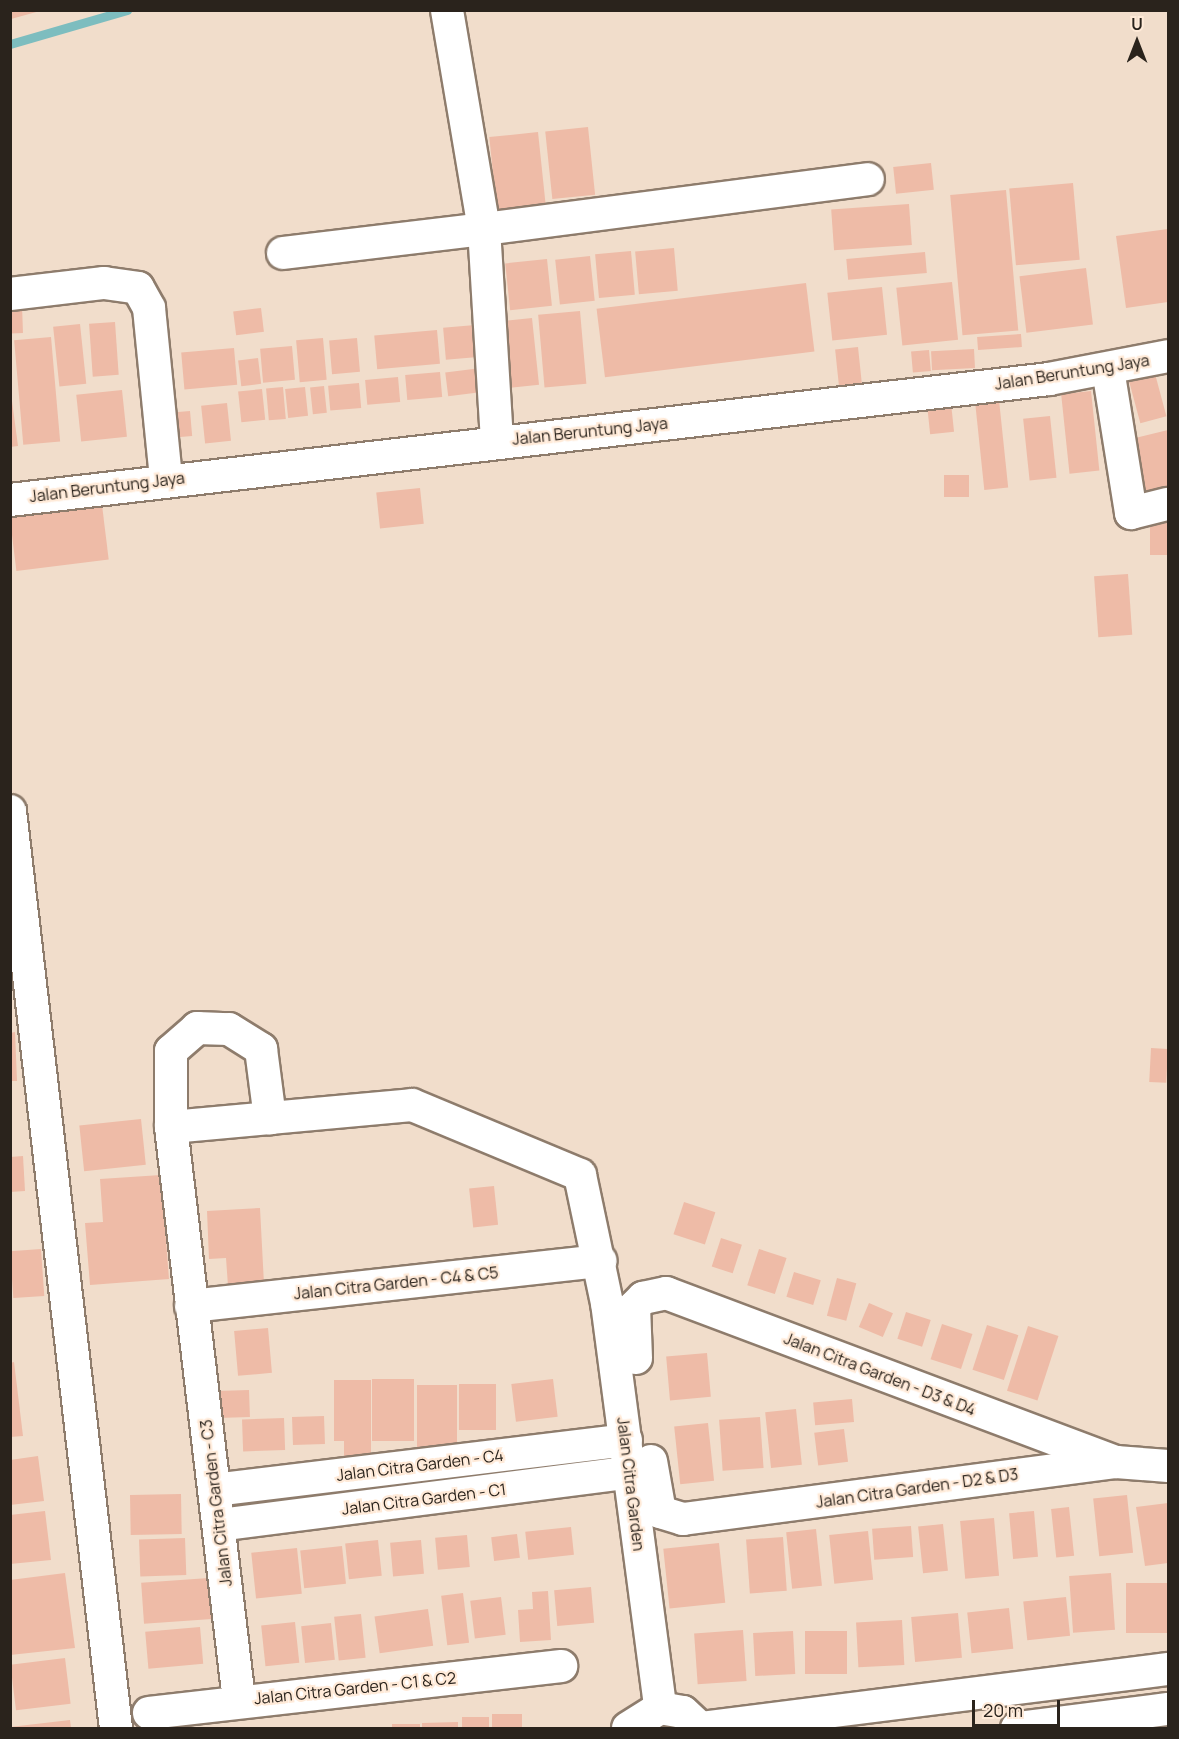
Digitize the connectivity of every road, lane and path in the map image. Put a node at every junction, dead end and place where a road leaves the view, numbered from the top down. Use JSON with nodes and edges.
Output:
{"nodes":[{"id":1,"x":447,"y":10,"type":"edge"},
{"id":2,"x":868,"y":179,"type":"dead end"},
{"id":3,"x":484,"y":228,"type":"junction"},
{"id":4,"x":283,"y":254,"type":"dead end"},
{"id":5,"x":10,"y":294,"type":"edge"},
{"id":6,"x":1168,"y":356,"type":"edge"},
{"id":7,"x":1108,"y":369,"type":"junction"},
{"id":8,"x":497,"y":441,"type":"junction"},
{"id":9,"x":166,"y":479,"type":"junction"},
{"id":10,"x":10,"y":500,"type":"edge"},
{"id":11,"x":1168,"y":504,"type":"edge"},
{"id":12,"x":10,"y":811,"type":"edge"},
{"id":13,"x":270,"y":1118,"type":"junction"},
{"id":14,"x":171,"y":1127,"type":"junction"},
{"id":15,"x":601,"y":1261,"type":"junction"},
{"id":16,"x":643,"y":1298,"type":"joint"},
{"id":17,"x":191,"y":1306,"type":"junction"},
{"id":18,"x":626,"y":1440,"type":"junction"},
{"id":19,"x":1116,"y":1462,"type":"junction"},
{"id":20,"x":1168,"y":1466,"type":"edge"},
{"id":21,"x":630,"y":1472,"type":"junction"},
{"id":22,"x":214,"y":1490,"type":"junction"},
{"id":23,"x":666,"y":1517,"type":"joint"},
{"id":24,"x":219,"y":1525,"type":"junction"},
{"id":25,"x":561,"y":1666,"type":"dead end"},
{"id":26,"x":1168,"y":1669,"type":"edge"},
{"id":27,"x":238,"y":1700,"type":"junction"},
{"id":28,"x":660,"y":1708,"type":"junction"},
{"id":29,"x":1168,"y":1709,"type":"edge"},
{"id":30,"x":149,"y":1713,"type":"dead end"},
{"id":31,"x":116,"y":1728,"type":"edge"},
{"id":32,"x":628,"y":1728,"type":"edge"},
{"id":33,"x":700,"y":1728,"type":"edge"},
{"id":34,"x":1017,"y":1728,"type":"edge"}],
"edges":[{"from":1,"to":3,"type":"street"},
{"from":2,"to":3,"type":"street"},
{"from":3,"to":4,"type":"street"},
{"from":3,"to":8,"type":"street"},
{"from":5,"to":9,"type":"street"},
{"from":6,"to":7,"type":"street","name":"Jalan Beruntung Jaya"},
{"from":7,"to":8,"type":"street","name":"Jalan Beruntung Jaya"},
{"from":7,"to":11,"type":"street"},
{"from":8,"to":9,"type":"street","name":"Jalan Beruntung Jaya"},
{"from":9,"to":10,"type":"street","name":"Jalan Beruntung Jaya"},
{"from":12,"to":31,"type":"street"},
{"from":13,"to":14,"type":"street"},
{"from":13,"to":14,"type":"street","name":"Jalan Citra Garden - C3"},
{"from":13,"to":15,"type":"street","name":"Jalan Citra Garden"},
{"from":14,"to":17,"type":"street","name":"Jalan Citra Garden - C3"},
{"from":15,"to":17,"type":"street","name":"Jalan Citra Garden - C4 & C5"},
{"from":15,"to":18,"type":"street","name":"Jalan Citra Garden"},
{"from":16,"to":19,"type":"street","name":"Jalan Citra Garden - D3 & D4"},
{"from":16,"to":23,"type":"street","name":"Jalan Citra Garden"},
{"from":17,"to":22,"type":"street","name":"Jalan Citra Garden - C3"},
{"from":18,"to":21,"type":"street","name":"Jalan Citra Garden"},
{"from":18,"to":22,"type":"street","name":"Jalan Citra Garden - C4"},
{"from":19,"to":20,"type":"street","name":"Jalan Citra Garden - D2 & D3"},
{"from":19,"to":23,"type":"street","name":"Jalan Citra Garden - D2 & D3"},
{"from":21,"to":24,"type":"street","name":"Jalan Citra Garden - C1"},
{"from":21,"to":28,"type":"street","name":"Jalan Citra Garden"},
{"from":22,"to":24,"type":"street","name":"Jalan Citra Garden - C3"},
{"from":24,"to":27,"type":"street","name":"Jalan Citra Garden - C3"},
{"from":25,"to":27,"type":"street","name":"Jalan Citra Garden - C1 & C2"},
{"from":26,"to":33,"type":"street"},
{"from":27,"to":30,"type":"street","name":"Jalan Citra Garden - C1 & C2"},
{"from":28,"to":32,"type":"street"},
{"from":28,"to":33,"type":"street"},
{"from":29,"to":34,"type":"street"}]}
